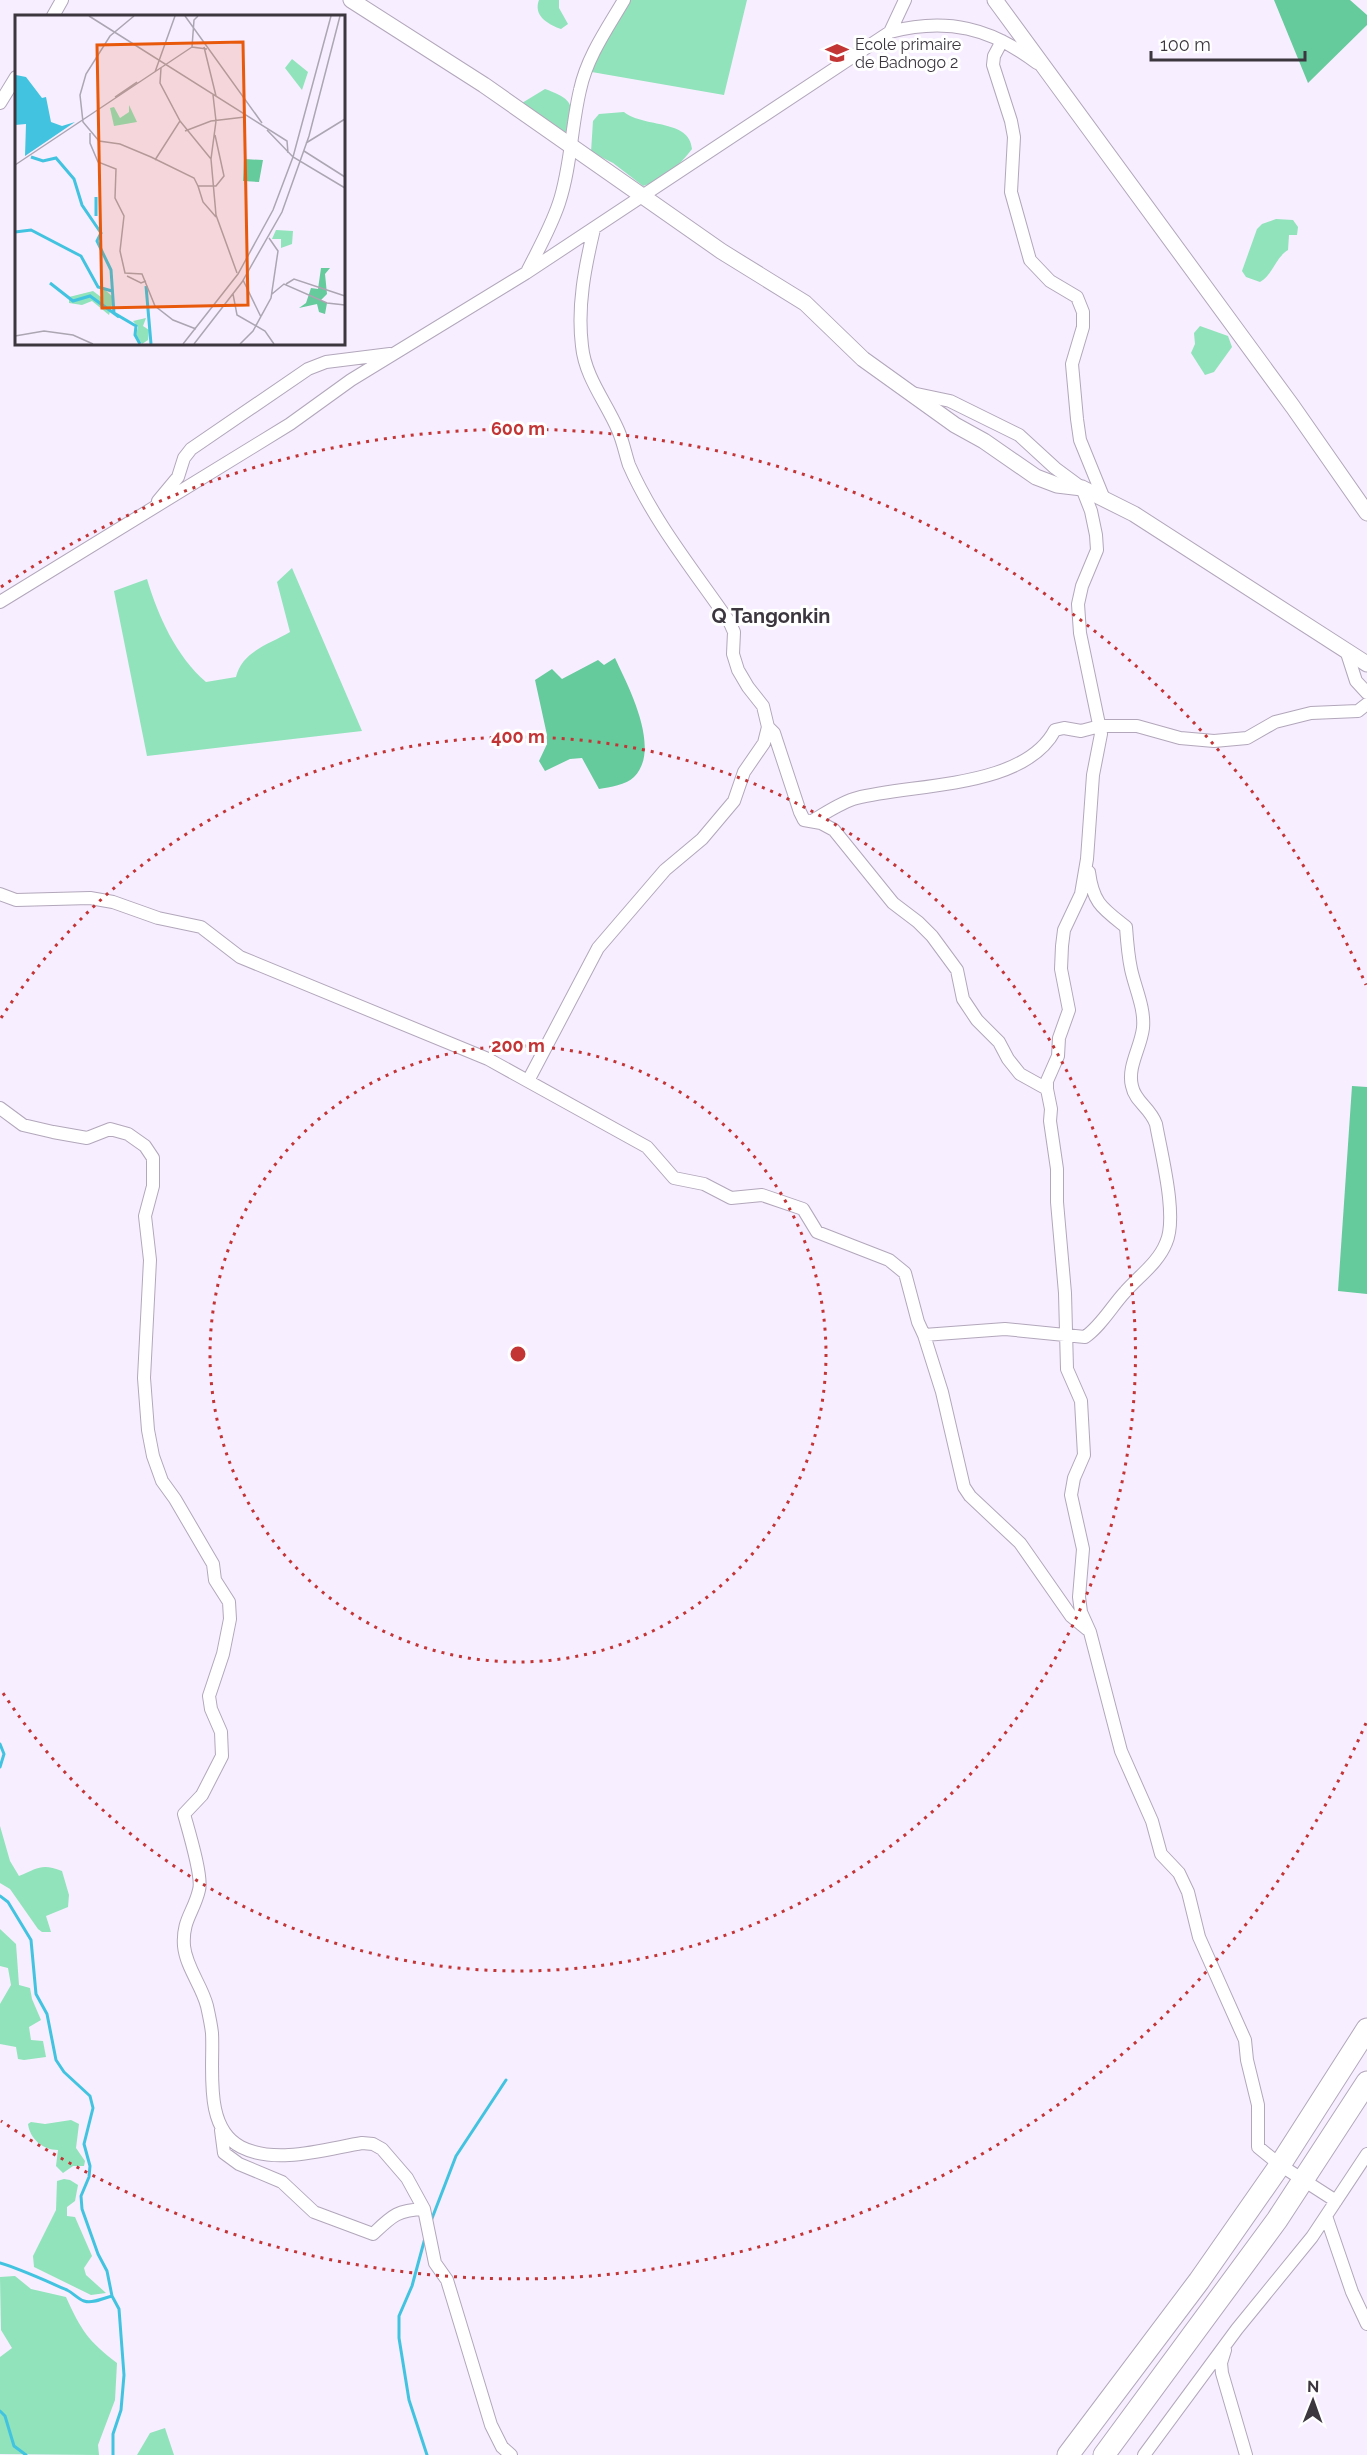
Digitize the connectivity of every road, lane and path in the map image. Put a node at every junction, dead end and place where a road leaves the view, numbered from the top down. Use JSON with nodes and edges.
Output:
{"nodes":[{"id":1,"x":62,"y":0,"type":"edge"},
{"id":2,"x":351,"y":0,"type":"edge"},
{"id":3,"x":624,"y":0,"type":"edge"},
{"id":4,"x":905,"y":0,"type":"edge"},
{"id":5,"x":995,"y":0,"type":"edge"},
{"id":6,"x":54,"y":15,"type":"edge"},
{"id":7,"x":890,"y":33,"type":"junction"},
{"id":8,"x":1002,"y":41,"type":"junction"},
{"id":9,"x":1046,"y":69,"type":"junction"},
{"id":10,"x":15,"y":78,"type":"edge"},
{"id":11,"x":0,"y":103,"type":"edge"},
{"id":12,"x":571,"y":148,"type":"junction"},
{"id":13,"x":644,"y":196,"type":"junction"},
{"id":14,"x":594,"y":229,"type":"junction"},
{"id":15,"x":526,"y":273,"type":"junction"},
{"id":16,"x":394,"y":354,"type":"junction"},
{"id":17,"x":905,"y":391,"type":"junction"},
{"id":18,"x":1082,"y":488,"type":"junction"},
{"id":19,"x":1104,"y":499,"type":"junction"},
{"id":20,"x":150,"y":510,"type":"junction"},
{"id":21,"x":1367,"y":513,"type":"edge"},
{"id":22,"x":0,"y":602,"type":"edge"},
{"id":23,"x":1346,"y":650,"type":"junction"},
{"id":24,"x":1367,"y":664,"type":"edge"},
{"id":25,"x":1367,"y":693,"type":"edge"},
{"id":26,"x":1367,"y":704,"type":"edge"},
{"id":27,"x":1100,"y":726,"type":"junction"},
{"id":28,"x":768,"y":727,"type":"junction"},
{"id":29,"x":812,"y":821,"type":"junction"},
{"id":30,"x":1087,"y":859,"type":"junction"},
{"id":31,"x":0,"y":894,"type":"edge"},
{"id":32,"x":528,"y":1081,"type":"junction"},
{"id":33,"x":1047,"y":1089,"type":"junction"},
{"id":34,"x":0,"y":1108,"type":"edge"},
{"id":35,"x":924,"y":1335,"type":"junction"},
{"id":36,"x":1067,"y":1335,"type":"junction"},
{"id":37,"x":1090,"y":1632,"type":"junction"},
{"id":38,"x":1367,"y":2029,"type":"edge"},
{"id":39,"x":1367,"y":2082,"type":"edge"},
{"id":40,"x":220,"y":2123,"type":"junction"},
{"id":41,"x":1367,"y":2154,"type":"edge"},
{"id":42,"x":1280,"y":2165,"type":"junction"},
{"id":43,"x":1304,"y":2180,"type":"junction"},
{"id":44,"x":1336,"y":2201,"type":"junction"},
{"id":45,"x":424,"y":2209,"type":"junction"},
{"id":46,"x":1326,"y":2216,"type":"junction"},
{"id":47,"x":1367,"y":2324,"type":"edge"},
{"id":48,"x":1227,"y":2345,"type":"junction"},
{"id":49,"x":511,"y":2455,"type":"edge"},
{"id":50,"x":1068,"y":2455,"type":"edge"},
{"id":51,"x":1104,"y":2455,"type":"edge"},
{"id":52,"x":1144,"y":2455,"type":"edge"},
{"id":53,"x":1246,"y":2455,"type":"edge"}],
"edges":[{"from":1,"to":6,"type":"street"},
{"from":2,"to":12,"type":"street"},
{"from":3,"to":12,"type":"street"},
{"from":4,"to":7,"type":"street"},
{"from":5,"to":9,"type":"street"},
{"from":7,"to":8,"type":"street"},
{"from":7,"to":13,"type":"street"},
{"from":8,"to":9,"type":"street"},
{"from":8,"to":19,"type":"street"},
{"from":9,"to":21,"type":"street"},
{"from":10,"to":11,"type":"street"},
{"from":12,"to":13,"type":"street"},
{"from":12,"to":15,"type":"street"},
{"from":13,"to":14,"type":"street"},
{"from":13,"to":17,"type":"street"},
{"from":14,"to":15,"type":"street"},
{"from":14,"to":28,"type":"street"},
{"from":15,"to":16,"type":"street"},
{"from":16,"to":20,"type":"street"},
{"from":16,"to":20,"type":"street"},
{"from":17,"to":18,"type":"street"},
{"from":17,"to":18,"type":"street"},
{"from":18,"to":19,"type":"street"},
{"from":18,"to":27,"type":"street"},
{"from":19,"to":23,"type":"street"},
{"from":20,"to":22,"type":"street"},
{"from":23,"to":24,"type":"street"},
{"from":23,"to":25,"type":"street"},
{"from":26,"to":27,"type":"street"},
{"from":27,"to":29,"type":"street"},
{"from":27,"to":30,"type":"street"},
{"from":28,"to":29,"type":"street"},
{"from":28,"to":32,"type":"street"},
{"from":29,"to":33,"type":"street"},
{"from":30,"to":33,"type":"street"},
{"from":30,"to":36,"type":"street"},
{"from":31,"to":32,"type":"street"},
{"from":32,"to":35,"type":"street"},
{"from":33,"to":36,"type":"street"},
{"from":34,"to":40,"type":"street"},
{"from":35,"to":36,"type":"street"},
{"from":35,"to":37,"type":"street"},
{"from":36,"to":37,"type":"street"},
{"from":37,"to":42,"type":"street"},
{"from":38,"to":42,"type":"highway"},
{"from":39,"to":43,"type":"highway"},
{"from":40,"to":45,"type":"street"},
{"from":40,"to":45,"type":"street"},
{"from":41,"to":44,"type":"street"},
{"from":42,"to":43,"type":"street"},
{"from":42,"to":50,"type":"highway"},
{"from":43,"to":44,"type":"street"},
{"from":43,"to":51,"type":"highway"},
{"from":44,"to":46,"type":"street"},
{"from":45,"to":49,"type":"street"},
{"from":46,"to":47,"type":"street"},
{"from":46,"to":48,"type":"street"},
{"from":48,"to":52,"type":"street"},
{"from":48,"to":53,"type":"street"}]}
